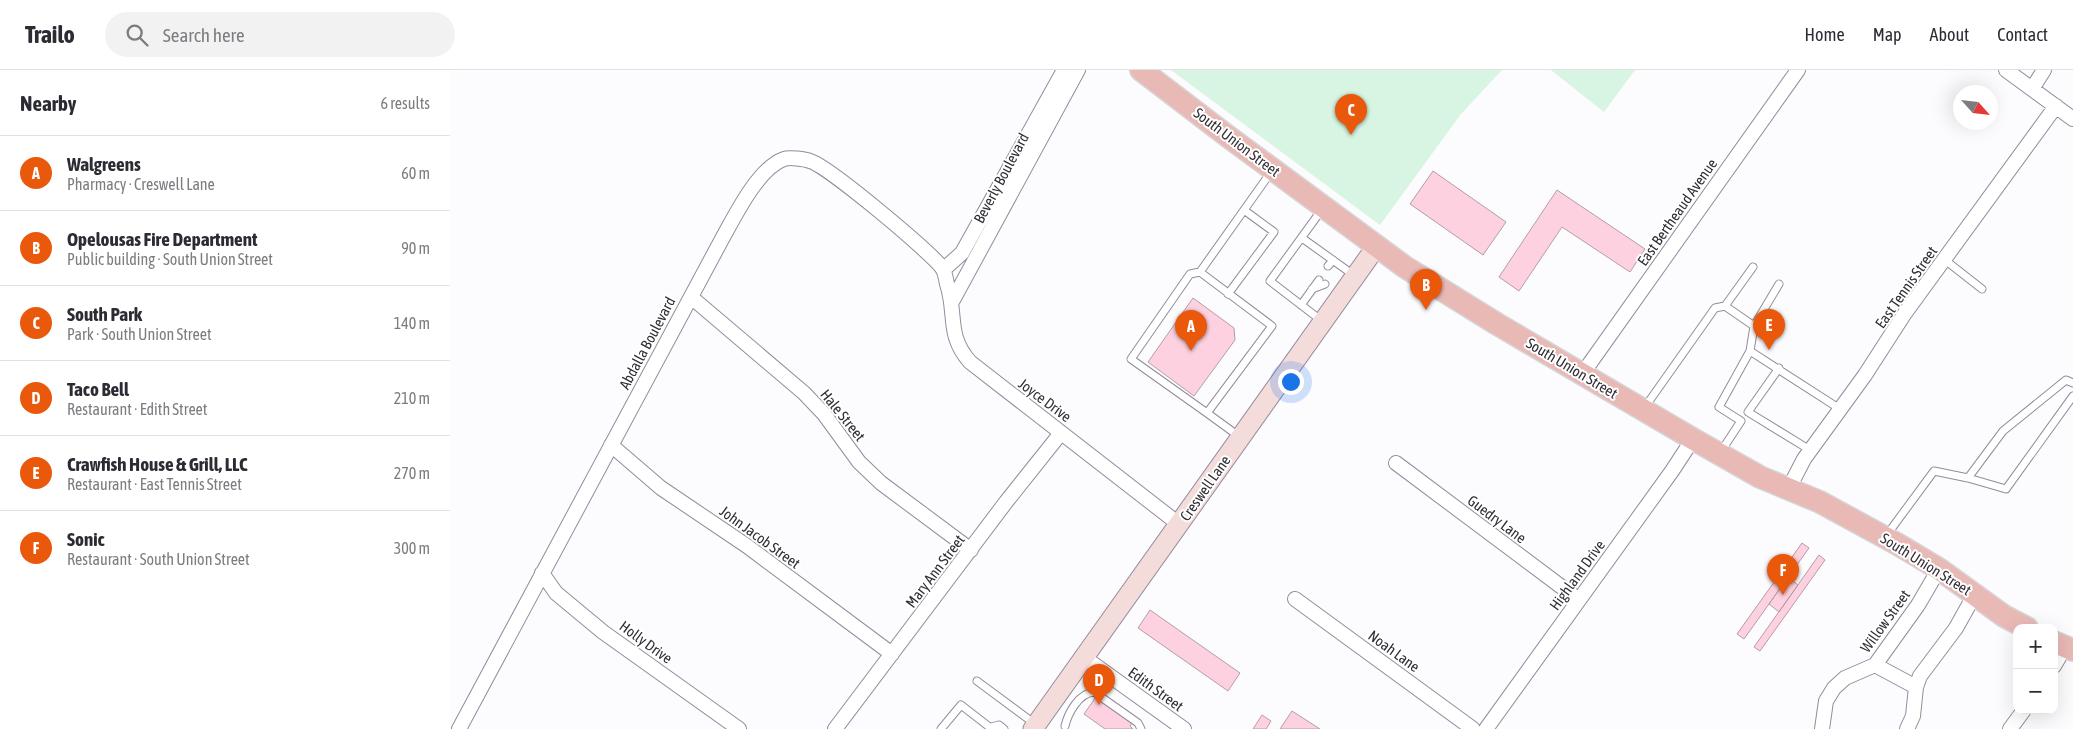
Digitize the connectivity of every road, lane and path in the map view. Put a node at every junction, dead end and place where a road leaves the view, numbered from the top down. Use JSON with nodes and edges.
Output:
{"nodes":[{"id":1,"x":1064,"y":70,"type":"edge"},
{"id":2,"x":1078,"y":70,"type":"edge"},
{"id":3,"x":1142,"y":70,"type":"edge"},
{"id":4,"x":1798,"y":70,"type":"edge"},
{"id":5,"x":2006,"y":70,"type":"edge"},
{"id":6,"x":2044,"y":70,"type":"edge"},
{"id":7,"x":2032,"y":88,"type":"junction"},
{"id":8,"x":2056,"y":106,"type":"junction"},
{"id":9,"x":2073,"y":119,"type":"edge"},
{"id":10,"x":1273,"y":170,"type":"junction"},
{"id":11,"x":1324,"y":208,"type":"junction"},
{"id":12,"x":1244,"y":210,"type":"junction"},
{"id":13,"x":1302,"y":238,"type":"junction"},
{"id":14,"x":1376,"y":247,"type":"junction"},
{"id":15,"x":962,"y":253,"type":"junction"},
{"id":16,"x":976,"y":260,"type":"junction"},
{"id":17,"x":1945,"y":260,"type":"junction"},
{"id":18,"x":1754,"y":267,"type":"dead end"},
{"id":19,"x":943,"y":270,"type":"junction"},
{"id":20,"x":1200,"y":272,"type":"junction"},
{"id":21,"x":1356,"y":276,"type":"junction"},
{"id":22,"x":1319,"y":280,"type":"dead end"},
{"id":23,"x":1780,"y":284,"type":"dead end"},
{"id":24,"x":1982,"y":289,"type":"dead end"},
{"id":25,"x":1228,"y":294,"type":"junction"},
{"id":26,"x":691,"y":297,"type":"junction"},
{"id":27,"x":952,"y":300,"type":"junction"},
{"id":28,"x":1301,"y":305,"type":"junction"},
{"id":29,"x":1725,"y":306,"type":"junction"},
{"id":30,"x":1323,"y":322,"type":"junction"},
{"id":31,"x":1754,"y":326,"type":"junction"},
{"id":32,"x":1750,"y":351,"type":"junction"},
{"id":33,"x":1779,"y":368,"type":"junction"},
{"id":34,"x":1583,"y":373,"type":"junction"},
{"id":35,"x":2073,"y":382,"type":"edge"},
{"id":36,"x":2073,"y":396,"type":"edge"},
{"id":37,"x":1840,"y":409,"type":"junction"},
{"id":38,"x":1643,"y":411,"type":"junction"},
{"id":39,"x":1748,"y":412,"type":"junction"},
{"id":40,"x":1207,"y":413,"type":"junction"},
{"id":41,"x":1741,"y":421,"type":"junction"},
{"id":42,"x":1061,"y":433,"type":"junction"},
{"id":43,"x":1240,"y":437,"type":"junction"},
{"id":44,"x":1693,"y":439,"type":"junction"},
{"id":45,"x":610,"y":445,"type":"junction"},
{"id":46,"x":1810,"y":450,"type":"junction"},
{"id":47,"x":1720,"y":453,"type":"junction"},
{"id":48,"x":1396,"y":463,"type":"dead end"},
{"id":49,"x":1968,"y":478,"type":"junction"},
{"id":50,"x":1788,"y":490,"type":"junction"},
{"id":51,"x":1180,"y":525,"type":"junction"},
{"id":52,"x":1884,"y":538,"type":"junction"},
{"id":53,"x":971,"y":550,"type":"junction"},
{"id":54,"x":1939,"y":569,"type":"junction"},
{"id":55,"x":542,"y":573,"type":"junction"},
{"id":56,"x":1975,"y":594,"type":"junction"},
{"id":57,"x":1295,"y":599,"type":"dead end"},
{"id":58,"x":1579,"y":600,"type":"junction"},
{"id":59,"x":2019,"y":624,"type":"edge"},
{"id":60,"x":2064,"y":646,"type":"edge"},
{"id":61,"x":892,"y":654,"type":"junction"},
{"id":62,"x":1085,"y":658,"type":"junction"},
{"id":63,"x":2058,"y":658,"type":"edge"},
{"id":64,"x":1875,"y":665,"type":"junction"},
{"id":65,"x":977,"y":680,"type":"dead end"},
{"id":66,"x":1916,"y":687,"type":"junction"},
{"id":67,"x":2021,"y":714,"type":"edge"},
{"id":68,"x":1035,"y":727,"type":"edge"},
{"id":69,"x":991,"y":728,"type":"edge"},
{"id":70,"x":1066,"y":728,"type":"edge"},
{"id":71,"x":459,"y":729,"type":"edge"},
{"id":72,"x":738,"y":729,"type":"edge"},
{"id":73,"x":835,"y":729,"type":"edge"},
{"id":74,"x":941,"y":729,"type":"edge"},
{"id":75,"x":1004,"y":729,"type":"edge"},
{"id":76,"x":1141,"y":729,"type":"edge"},
{"id":77,"x":1184,"y":729,"type":"edge"},
{"id":78,"x":1473,"y":729,"type":"edge"},
{"id":79,"x":1486,"y":729,"type":"edge"},
{"id":80,"x":1822,"y":729,"type":"edge"},
{"id":81,"x":1907,"y":729,"type":"edge"},
{"id":82,"x":2010,"y":729,"type":"edge"}],
"edges":[{"from":1,"to":15,"type":"street","name":"Beverly Boulevard"},
{"from":2,"to":16,"type":"street","name":"Beverly Boulevard"},
{"from":3,"to":10,"type":"main road","name":"South Union Street"},
{"from":4,"to":34,"type":"street","name":"East Bertheaud Avenue"},
{"from":5,"to":7,"type":"street"},
{"from":6,"to":7,"type":"street"},
{"from":7,"to":8,"type":"street"},
{"from":8,"to":9,"type":"street"},
{"from":8,"to":17,"type":"street","name":"East Tennis Street"},
{"from":10,"to":11,"type":"main road","name":"South Union Street"},
{"from":10,"to":12,"type":"lane"},
{"from":11,"to":13,"type":"lane"},
{"from":11,"to":14,"type":"main road","name":"South Union Street"},
{"from":12,"to":20,"type":"lane"},
{"from":12,"to":25,"type":"lane"},
{"from":13,"to":21,"type":"lane"},
{"from":13,"to":28,"type":"lane"},
{"from":14,"to":21,"type":"main road","name":"Creswell Lane"},
{"from":14,"to":34,"type":"main road","name":"South Union Street"},
{"from":15,"to":16,"type":"street"},
{"from":15,"to":19,"type":"street","name":"Beverly Boulevard"},
{"from":16,"to":27,"type":"street","name":"Beverly Boulevard"},
{"from":17,"to":24,"type":"lane"},
{"from":17,"to":37,"type":"street","name":"East Tennis Street"},
{"from":18,"to":29,"type":"lane"},
{"from":19,"to":26,"type":"street","name":"Abdalla Boulevard"},
{"from":19,"to":27,"type":"street","name":"Joyce Drive"},
{"from":20,"to":25,"type":"lane"},
{"from":20,"to":40,"type":"lane"},
{"from":21,"to":30,"type":"main road","name":"Creswell Lane"},
{"from":22,"to":28,"type":"lane"},
{"from":23,"to":31,"type":"lane"},
{"from":25,"to":40,"type":"lane"},
{"from":26,"to":45,"type":"street","name":"Abdalla Boulevard"},
{"from":26,"to":53,"type":"street","name":"Hale Street"},
{"from":27,"to":42,"type":"street","name":"Joyce Drive"},
{"from":28,"to":30,"type":"lane"},
{"from":29,"to":31,"type":"lane"},
{"from":29,"to":38,"type":"lane"},
{"from":30,"to":43,"type":"main road","name":"Creswell Lane"},
{"from":31,"to":32,"type":"lane"},
{"from":32,"to":33,"type":"lane"},
{"from":32,"to":41,"type":"lane"},
{"from":33,"to":37,"type":"lane"},
{"from":33,"to":39,"type":"lane"},
{"from":34,"to":38,"type":"main road","name":"South Union Street"},
{"from":35,"to":49,"type":"lane"},
{"from":36,"to":49,"type":"lane"},
{"from":37,"to":46,"type":"street","name":"East Tennis Street"},
{"from":38,"to":44,"type":"main road","name":"South Union Street"},
{"from":39,"to":41,"type":"lane"},
{"from":39,"to":46,"type":"lane"},
{"from":40,"to":43,"type":"lane"},
{"from":41,"to":47,"type":"lane"},
{"from":42,"to":51,"type":"street","name":"Joyce Drive"},
{"from":42,"to":53,"type":"street","name":"Mary Ann Street"},
{"from":43,"to":51,"type":"main road","name":"Creswell Lane"},
{"from":44,"to":47,"type":"main road","name":"South Union Street"},
{"from":44,"to":58,"type":"street","name":"Highland Drive"},
{"from":45,"to":55,"type":"street","name":"Abdalla Boulevard"},
{"from":45,"to":61,"type":"street","name":"John Jacob Street"},
{"from":46,"to":50,"type":"street","name":"East Tennis Street"},
{"from":47,"to":50,"type":"main road","name":"South Union Street"},
{"from":48,"to":58,"type":"street","name":"Guedry Lane"},
{"from":49,"to":52,"type":"lane"},
{"from":50,"to":52,"type":"main road","name":"South Union Street"},
{"from":51,"to":62,"type":"main road","name":"Creswell Lane"},
{"from":52,"to":54,"type":"main road","name":"South Union Street"},
{"from":53,"to":61,"type":"street","name":"Mary Ann Street"},
{"from":54,"to":56,"type":"main road","name":"South Union Street"},
{"from":54,"to":64,"type":"street","name":"Willow Street"},
{"from":55,"to":71,"type":"street","name":"Abdalla Boulevard"},
{"from":55,"to":72,"type":"street","name":"Holly Drive"},
{"from":56,"to":59,"type":"main road","name":"South Union Street"},
{"from":56,"to":66,"type":"street"},
{"from":57,"to":78,"type":"street","name":"Noah Lane"},
{"from":58,"to":79,"type":"street","name":"Highland Drive"},
{"from":60,"to":63,"type":"street"},
{"from":61,"to":73,"type":"street","name":"Mary Ann Street"},
{"from":62,"to":68,"type":"main road","name":"Creswell Lane"},
{"from":62,"to":77,"type":"street","name":"Edith Street"},
{"from":64,"to":66,"type":"street"},
{"from":64,"to":80,"type":"street","name":"Willow Street"},
{"from":65,"to":68,"type":"lane"},
{"from":66,"to":81,"type":"street"},
{"from":67,"to":82,"type":"street"},
{"from":69,"to":74,"type":"lane"},
{"from":69,"to":75,"type":"lane"},
{"from":70,"to":76,"type":"lane"}]}
